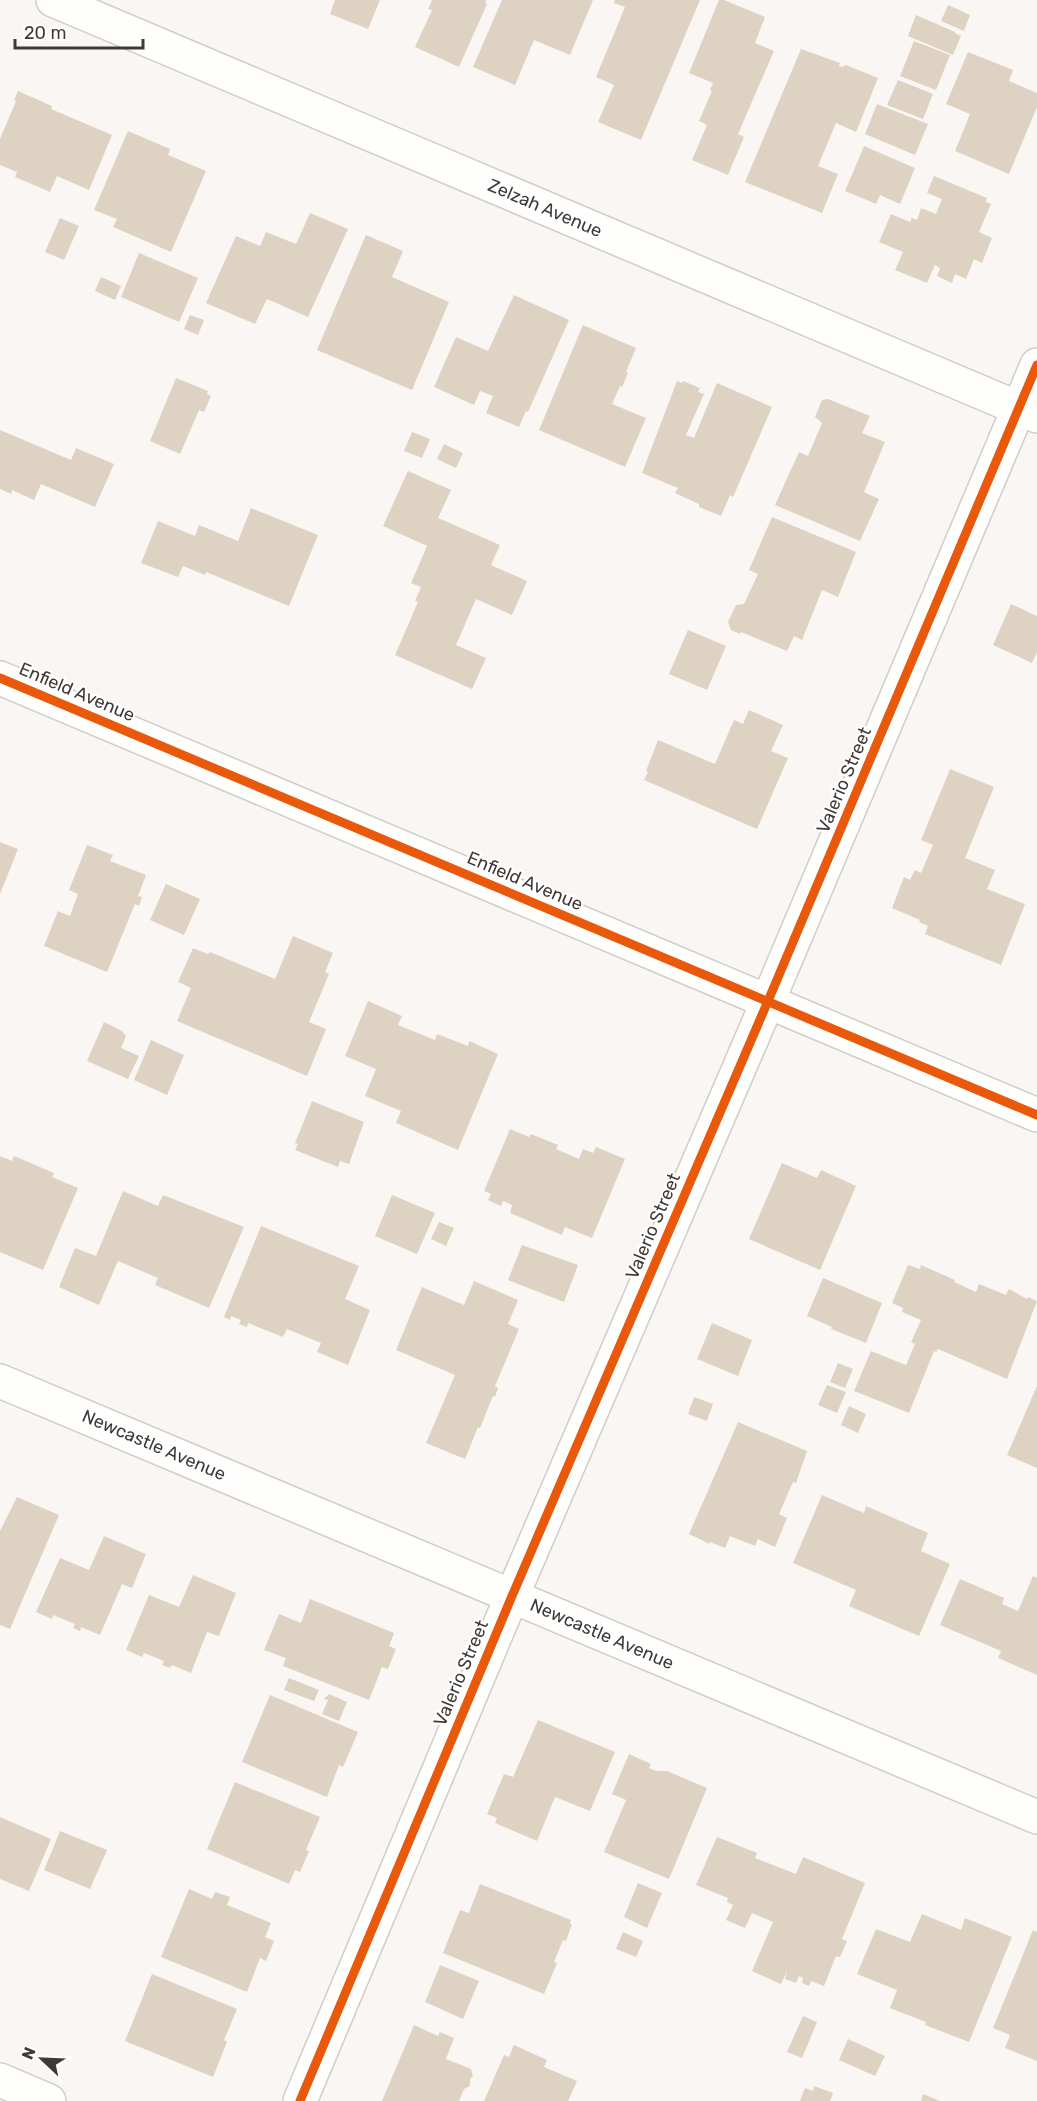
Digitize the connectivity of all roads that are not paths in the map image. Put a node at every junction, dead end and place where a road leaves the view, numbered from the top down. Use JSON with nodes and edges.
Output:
{"nodes":[{"id":1,"x":53,"y":0,"type":"edge"},
{"id":2,"x":1037,"y":365,"type":"edge"},
{"id":3,"x":1028,"y":412,"type":"edge"},
{"id":4,"x":0,"y":678,"type":"edge"},
{"id":5,"x":768,"y":1001,"type":"junction"},
{"id":6,"x":1037,"y":1115,"type":"edge"},
{"id":7,"x":0,"y":1381,"type":"edge"},
{"id":8,"x":512,"y":1596,"type":"junction"},
{"id":9,"x":1037,"y":1817,"type":"edge"},
{"id":10,"x":0,"y":2080,"type":"edge"},
{"id":11,"x":49,"y":2101,"type":"edge"},
{"id":12,"x":300,"y":2101,"type":"edge"}],
"edges":[{"from":1,"to":3,"type":"street","name":"Zelzah Avenue"},
{"from":2,"to":3,"type":"street","name":"Valerio Street"},
{"from":3,"to":5,"type":"street","name":"Valerio Street"},
{"from":4,"to":5,"type":"street","name":"Enfield Avenue"},
{"from":5,"to":6,"type":"street","name":"Enfield Avenue"},
{"from":5,"to":8,"type":"street","name":"Valerio Street"},
{"from":7,"to":8,"type":"street","name":"Newcastle Avenue"},
{"from":8,"to":9,"type":"street","name":"Newcastle Avenue"},
{"from":8,"to":12,"type":"street","name":"Valerio Street"},
{"from":10,"to":11,"type":"street"}]}
